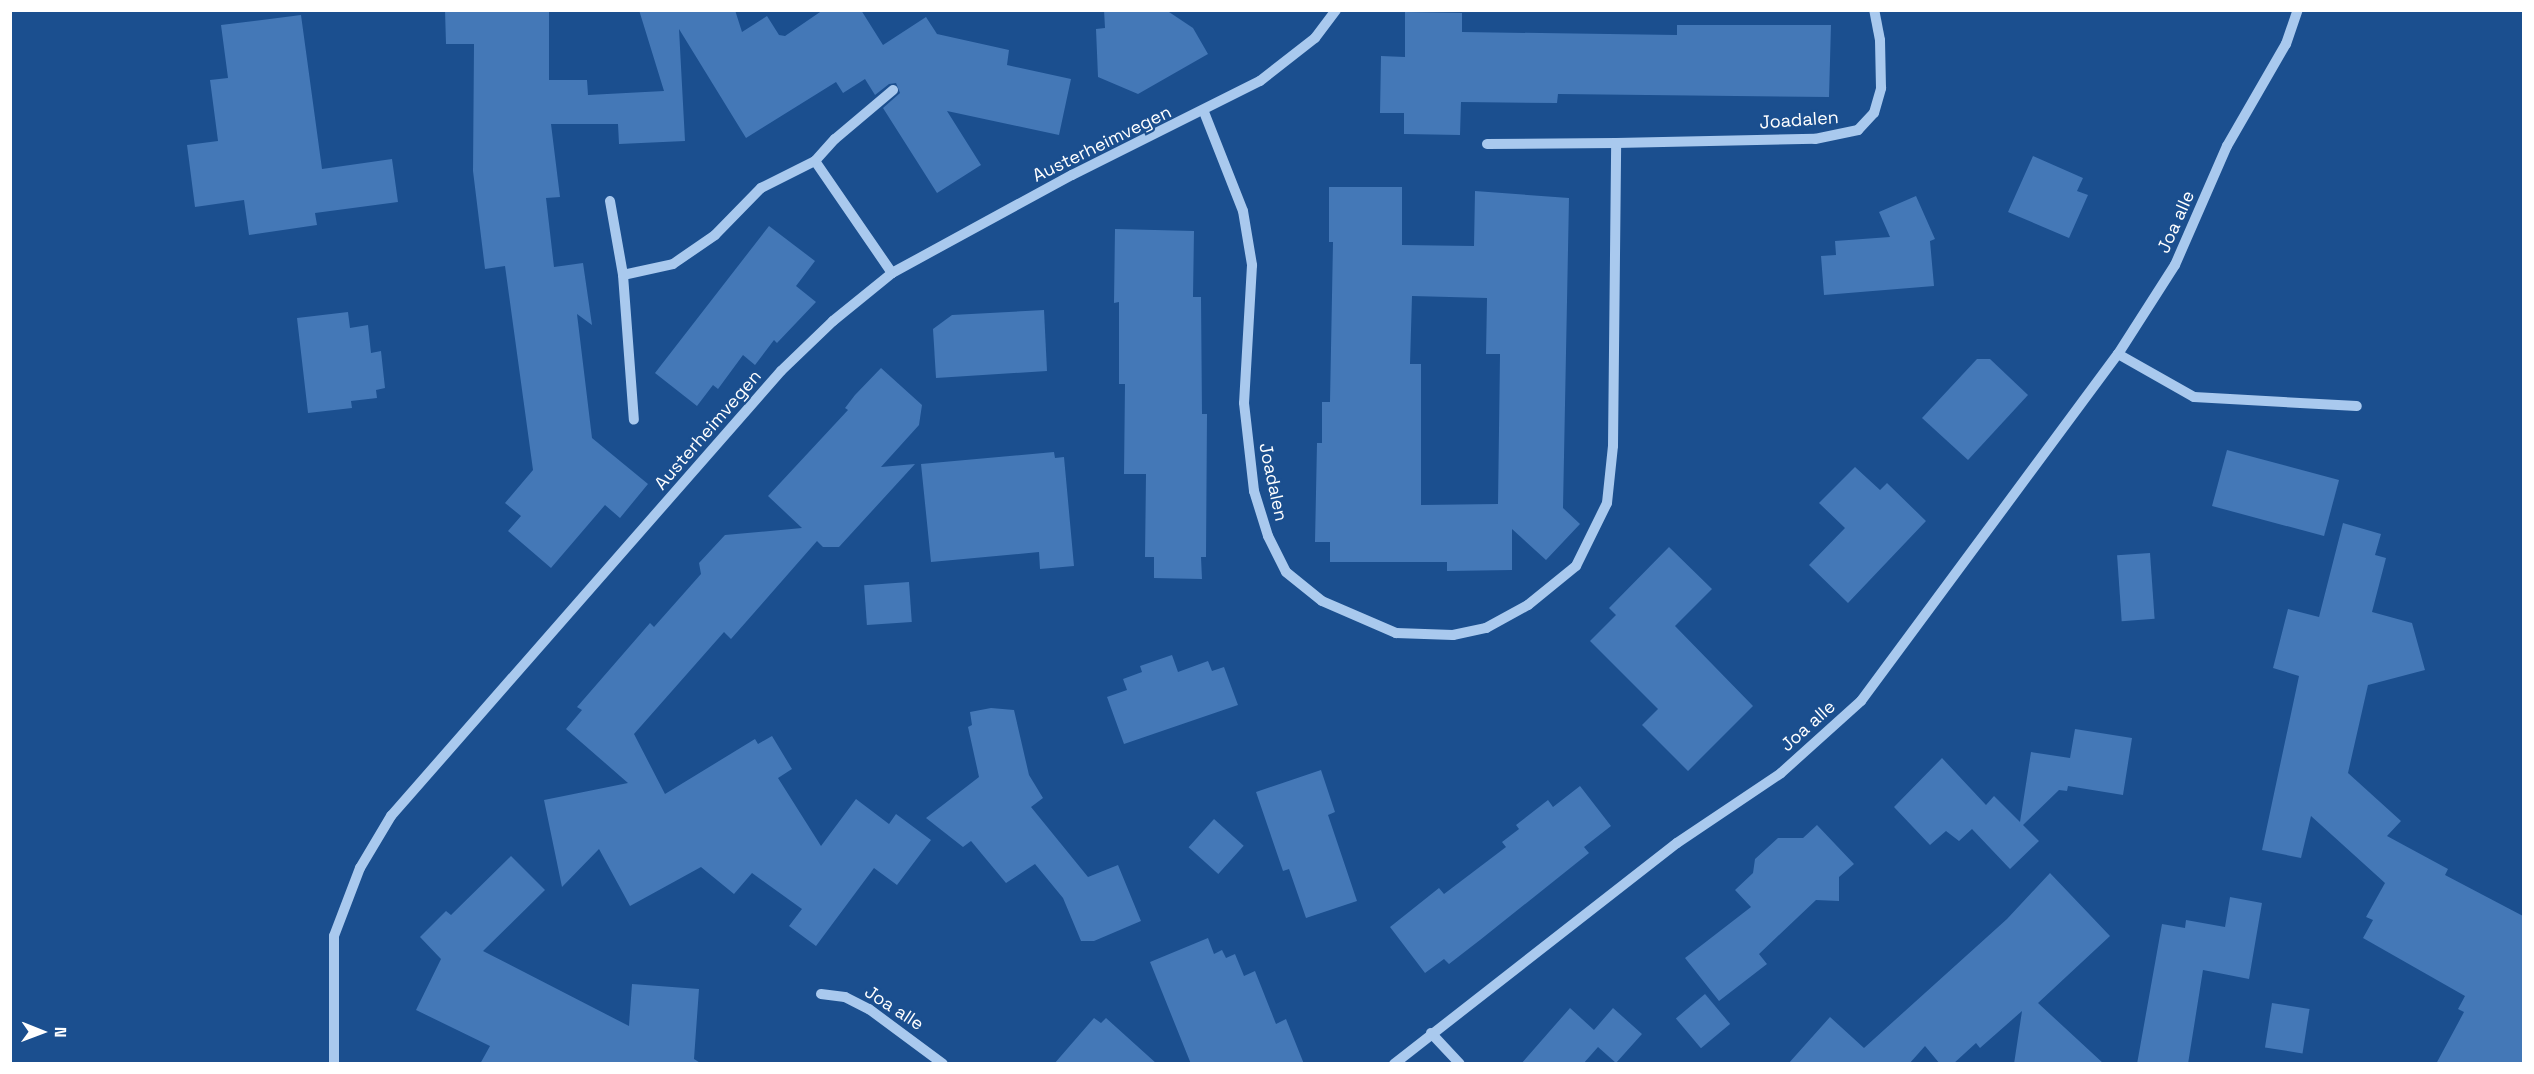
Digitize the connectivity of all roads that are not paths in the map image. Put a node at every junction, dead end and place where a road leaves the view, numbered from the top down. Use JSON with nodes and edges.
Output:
{"nodes":[{"id":1,"x":1336,"y":10,"type":"edge"},
{"id":2,"x":1874,"y":10,"type":"edge"},
{"id":3,"x":2298,"y":10,"type":"edge"},
{"id":4,"x":893,"y":90,"type":"dead end"},
{"id":5,"x":1204,"y":112,"type":"junction"},
{"id":6,"x":1616,"y":143,"type":"junction"},
{"id":7,"x":1486,"y":144,"type":"dead end"},
{"id":8,"x":815,"y":161,"type":"junction"},
{"id":9,"x":610,"y":201,"type":"dead end"},
{"id":10,"x":892,"y":273,"type":"junction"},
{"id":11,"x":623,"y":275,"type":"junction"},
{"id":12,"x":2118,"y":354,"type":"junction"},
{"id":13,"x":2357,"y":406,"type":"dead end"},
{"id":14,"x":634,"y":420,"type":"dead end"},
{"id":15,"x":821,"y":994,"type":"dead end"},
{"id":16,"x":1431,"y":1033,"type":"junction"},
{"id":17,"x":334,"y":1064,"type":"edge"},
{"id":18,"x":943,"y":1064,"type":"edge"},
{"id":19,"x":1394,"y":1064,"type":"edge"},
{"id":20,"x":1460,"y":1064,"type":"edge"}],
"edges":[{"from":1,"to":5,"type":"street","name":"Austerheimvegen"},
{"from":2,"to":6,"type":"street","name":"Joadalen"},
{"from":3,"to":12,"type":"street","name":"Joa alle"},
{"from":4,"to":8,"type":"street"},
{"from":5,"to":6,"type":"street","name":"Joadalen"},
{"from":5,"to":10,"type":"street","name":"Austerheimvegen"},
{"from":6,"to":7,"type":"street","name":"Joadalen"},
{"from":8,"to":10,"type":"street"},
{"from":8,"to":11,"type":"street"},
{"from":9,"to":11,"type":"street"},
{"from":10,"to":17,"type":"street","name":"Austerheimvegen"},
{"from":11,"to":14,"type":"street"},
{"from":12,"to":13,"type":"street"},
{"from":12,"to":16,"type":"street","name":"Joa alle"},
{"from":15,"to":18,"type":"street","name":"Joa alle"},
{"from":16,"to":19,"type":"street","name":"Joa alle"},
{"from":16,"to":20,"type":"street"}]}
